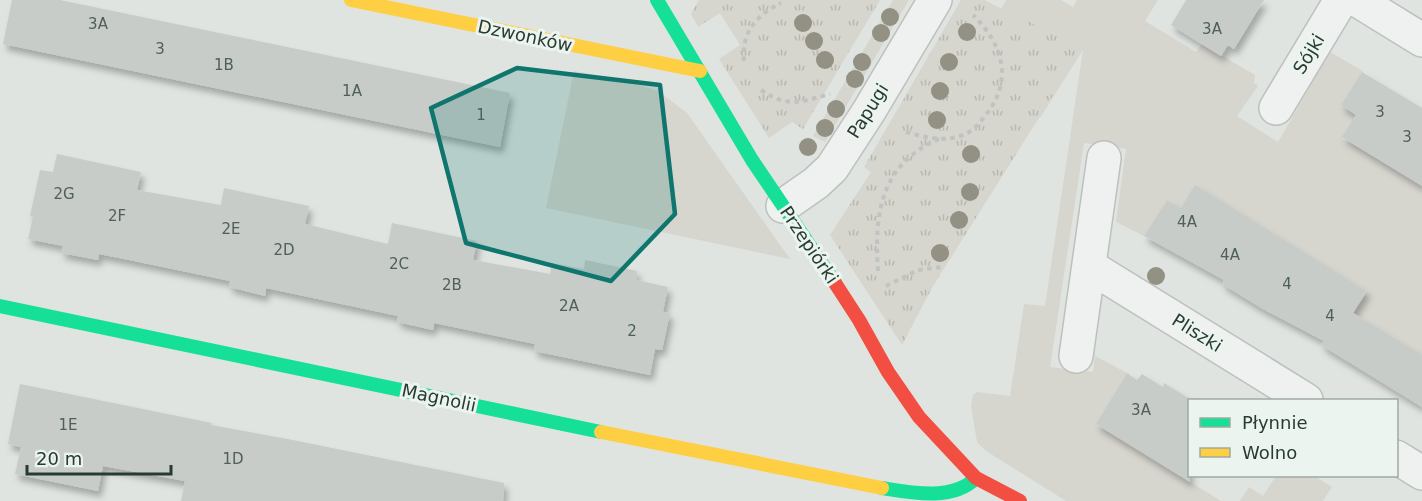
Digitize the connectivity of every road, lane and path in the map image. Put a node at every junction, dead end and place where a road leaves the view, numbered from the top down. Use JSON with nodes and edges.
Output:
{"nodes":[{"id":1,"x":351,"y":0,"type":"edge"},
{"id":2,"x":657,"y":0,"type":"edge"},
{"id":3,"x":935,"y":0,"type":"edge"},
{"id":4,"x":1341,"y":0,"type":"edge"},
{"id":5,"x":1358,"y":0,"type":"edge"},
{"id":6,"x":781,"y":3,"type":"dead end"},
{"id":7,"x":966,"y":9,"type":"dead end"},
{"id":8,"x":1422,"y":40,"type":"edge"},
{"id":9,"x":747,"y":70,"type":"dead end"},
{"id":10,"x":700,"y":71,"type":"junction"},
{"id":11,"x":755,"y":84,"type":"dead end"},
{"id":12,"x":831,"y":94,"type":"dead end"},
{"id":13,"x":1276,"y":108,"type":"dead end"},
{"id":14,"x":868,"y":111,"type":"junction"},
{"id":15,"x":942,"y":138,"type":"junction"},
{"id":16,"x":1104,"y":158,"type":"dead end"},
{"id":17,"x":783,"y":206,"type":"junction"},
{"id":18,"x":1089,"y":266,"type":"junction"},
{"id":19,"x":942,"y":267,"type":"dead end"},
{"id":20,"x":878,"y":273,"type":"dead end"},
{"id":21,"x":880,"y":281,"type":"dead end"},
{"id":22,"x":0,"y":306,"type":"edge"},
{"id":23,"x":1076,"y":356,"type":"dead end"},
{"id":24,"x":1304,"y":399,"type":"edge"},
{"id":25,"x":1398,"y":458,"type":"edge"},
{"id":26,"x":1422,"y":473,"type":"edge"},
{"id":27,"x":976,"y":478,"type":"junction"},
{"id":28,"x":877,"y":494,"type":"edge"},
{"id":29,"x":1020,"y":501,"type":"edge"}],
"edges":[{"from":1,"to":10,"type":"street","name":"Dzwonków"},
{"from":2,"to":10,"type":"street","name":"Przepiórki"},
{"from":3,"to":14,"type":"street","name":"Papugi"},
{"from":4,"to":13,"type":"street","name":"Sójki"},
{"from":5,"to":8,"type":"street"},
{"from":6,"to":9,"type":"path"},
{"from":7,"to":15,"type":"path"},
{"from":10,"to":17,"type":"street","name":"Przepiórki"},
{"from":11,"to":12,"type":"path"},
{"from":14,"to":15,"type":"path"},
{"from":14,"to":17,"type":"street","name":"Papugi"},
{"from":15,"to":20,"type":"path"},
{"from":16,"to":18,"type":"street"},
{"from":17,"to":27,"type":"street","name":"Przepiórki"},
{"from":18,"to":23,"type":"street"},
{"from":18,"to":24,"type":"street","name":"Pliszki"},
{"from":19,"to":21,"type":"path"},
{"from":22,"to":28,"type":"street","name":"Magnolii"},
{"from":25,"to":26,"type":"street"},
{"from":27,"to":28,"type":"street","name":"Magnolii"},
{"from":27,"to":29,"type":"street","name":"Przepiórki"}]}
